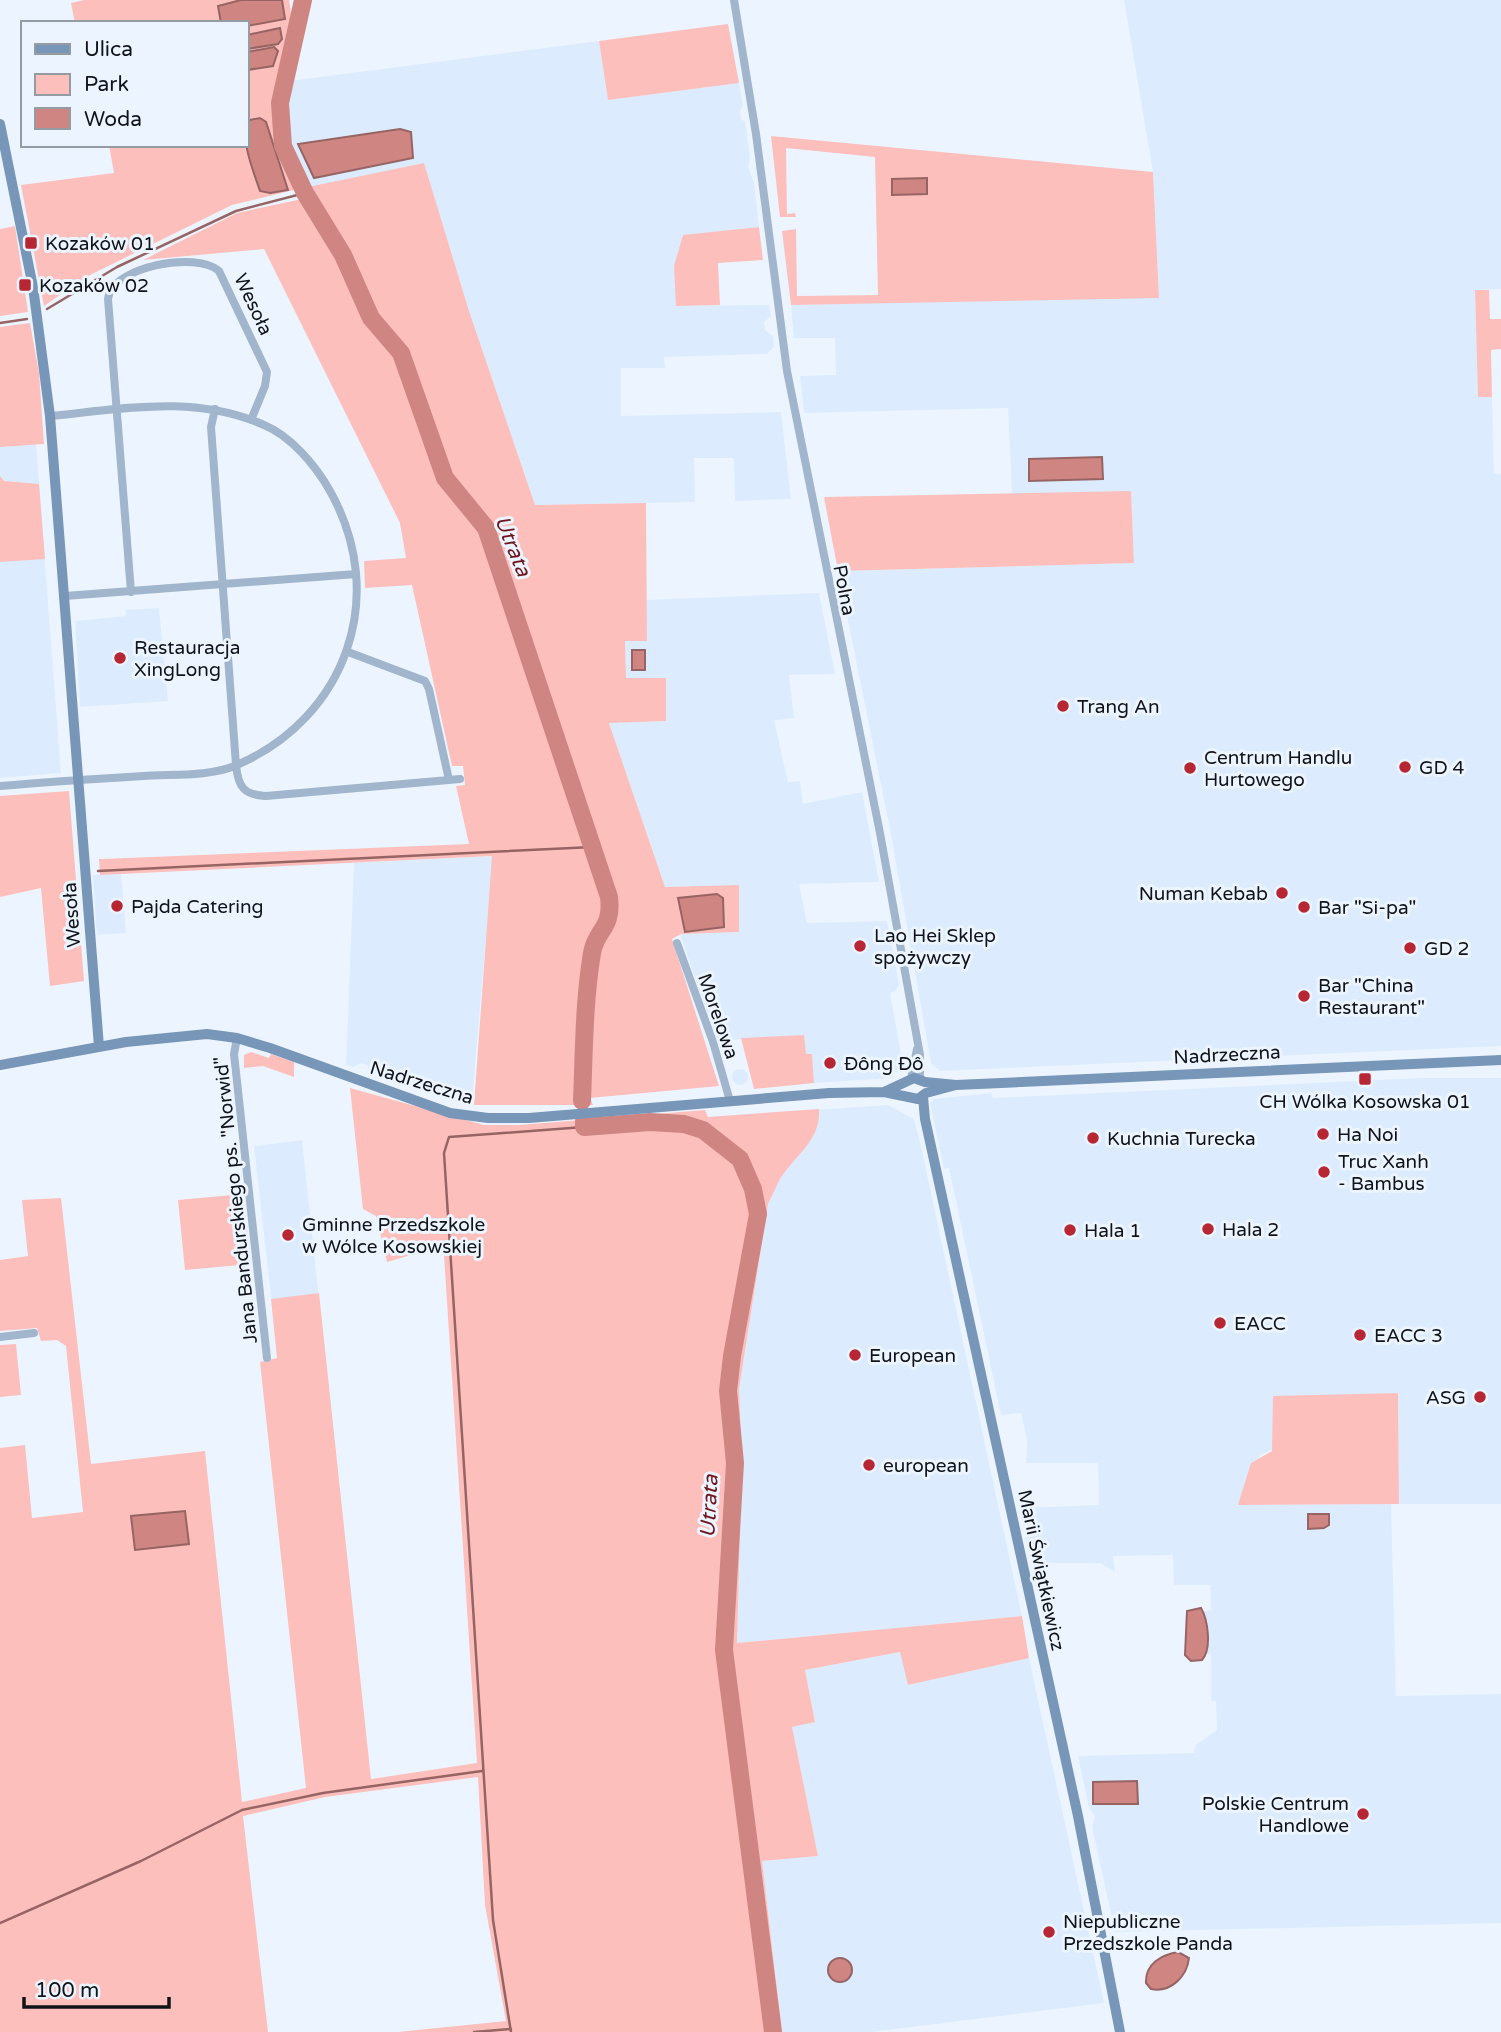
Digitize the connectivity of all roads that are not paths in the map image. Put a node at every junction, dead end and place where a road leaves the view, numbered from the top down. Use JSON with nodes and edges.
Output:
{"nodes":[{"id":1,"x":734,"y":0,"type":"edge"},
{"id":2,"x":0,"y":124,"type":"edge"},
{"id":3,"x":215,"y":409,"type":"junction"},
{"id":4,"x":116,"y":410,"type":"junction"},
{"id":5,"x":50,"y":416,"type":"junction"},
{"id":6,"x":251,"y":419,"type":"junction"},
{"id":7,"x":356,"y":574,"type":"junction"},
{"id":8,"x":224,"y":586,"type":"junction"},
{"id":9,"x":131,"y":592,"type":"junction"},
{"id":10,"x":65,"y":596,"type":"junction"},
{"id":11,"x":348,"y":652,"type":"junction"},
{"id":12,"x":236,"y":765,"type":"junction"},
{"id":13,"x":460,"y":779,"type":"dead end"},
{"id":14,"x":78,"y":780,"type":"junction"},
{"id":15,"x":449,"y":780,"type":"junction"},
{"id":16,"x":0,"y":786,"type":"edge"},
{"id":17,"x":677,"y":943,"type":"dead end"},
{"id":18,"x":237,"y":1038,"type":"junction"},
{"id":19,"x":99,"y":1047,"type":"junction"},
{"id":20,"x":1501,"y":1060,"type":"edge"},
{"id":21,"x":0,"y":1065,"type":"edge"},
{"id":22,"x":917,"y":1088,"type":"junction"},
{"id":23,"x":730,"y":1101,"type":"junction"},
{"id":24,"x":34,"y":1333,"type":"dead end"},
{"id":25,"x":0,"y":1336,"type":"edge"},
{"id":26,"x":267,"y":1358,"type":"dead end"},
{"id":27,"x":1120,"y":2032,"type":"edge"}],
"edges":[{"from":1,"to":22,"type":"street","name":"Polna"},
{"from":2,"to":5,"type":"street","name":"Wesoła"},
{"from":3,"to":4,"type":"street"},
{"from":3,"to":6,"type":"street"},
{"from":3,"to":8,"type":"street"},
{"from":4,"to":5,"type":"street"},
{"from":4,"to":6,"type":"street","name":"Wesoła"},
{"from":4,"to":9,"type":"street","name":"Wesoła"},
{"from":5,"to":10,"type":"street","name":"Wesoła"},
{"from":6,"to":7,"type":"street"},
{"from":7,"to":8,"type":"street"},
{"from":7,"to":11,"type":"street"},
{"from":8,"to":9,"type":"street"},
{"from":8,"to":12,"type":"street"},
{"from":9,"to":10,"type":"street"},
{"from":10,"to":14,"type":"street","name":"Wesoła"},
{"from":11,"to":12,"type":"street"},
{"from":11,"to":15,"type":"street"},
{"from":12,"to":14,"type":"street"},
{"from":12,"to":15,"type":"street"},
{"from":13,"to":15,"type":"street"},
{"from":14,"to":16,"type":"street"},
{"from":14,"to":19,"type":"street","name":"Wesoła"},
{"from":17,"to":23,"type":"street","name":"Morelowa"},
{"from":18,"to":19,"type":"street","name":"Nadrzeczna"},
{"from":18,"to":23,"type":"street","name":"Nadrzeczna"},
{"from":18,"to":26,"type":"street","name":"Jana Bandurskiego ps. \"Norwid\""},
{"from":19,"to":21,"type":"street","name":"Nadrzeczna"},
{"from":20,"to":22,"type":"street","name":"Nadrzeczna"},
{"from":22,"to":23,"type":"street","name":"Nadrzeczna"},
{"from":22,"to":27,"type":"street","name":"Marii Świątkiewicz"},
{"from":24,"to":25,"type":"street"}]}
